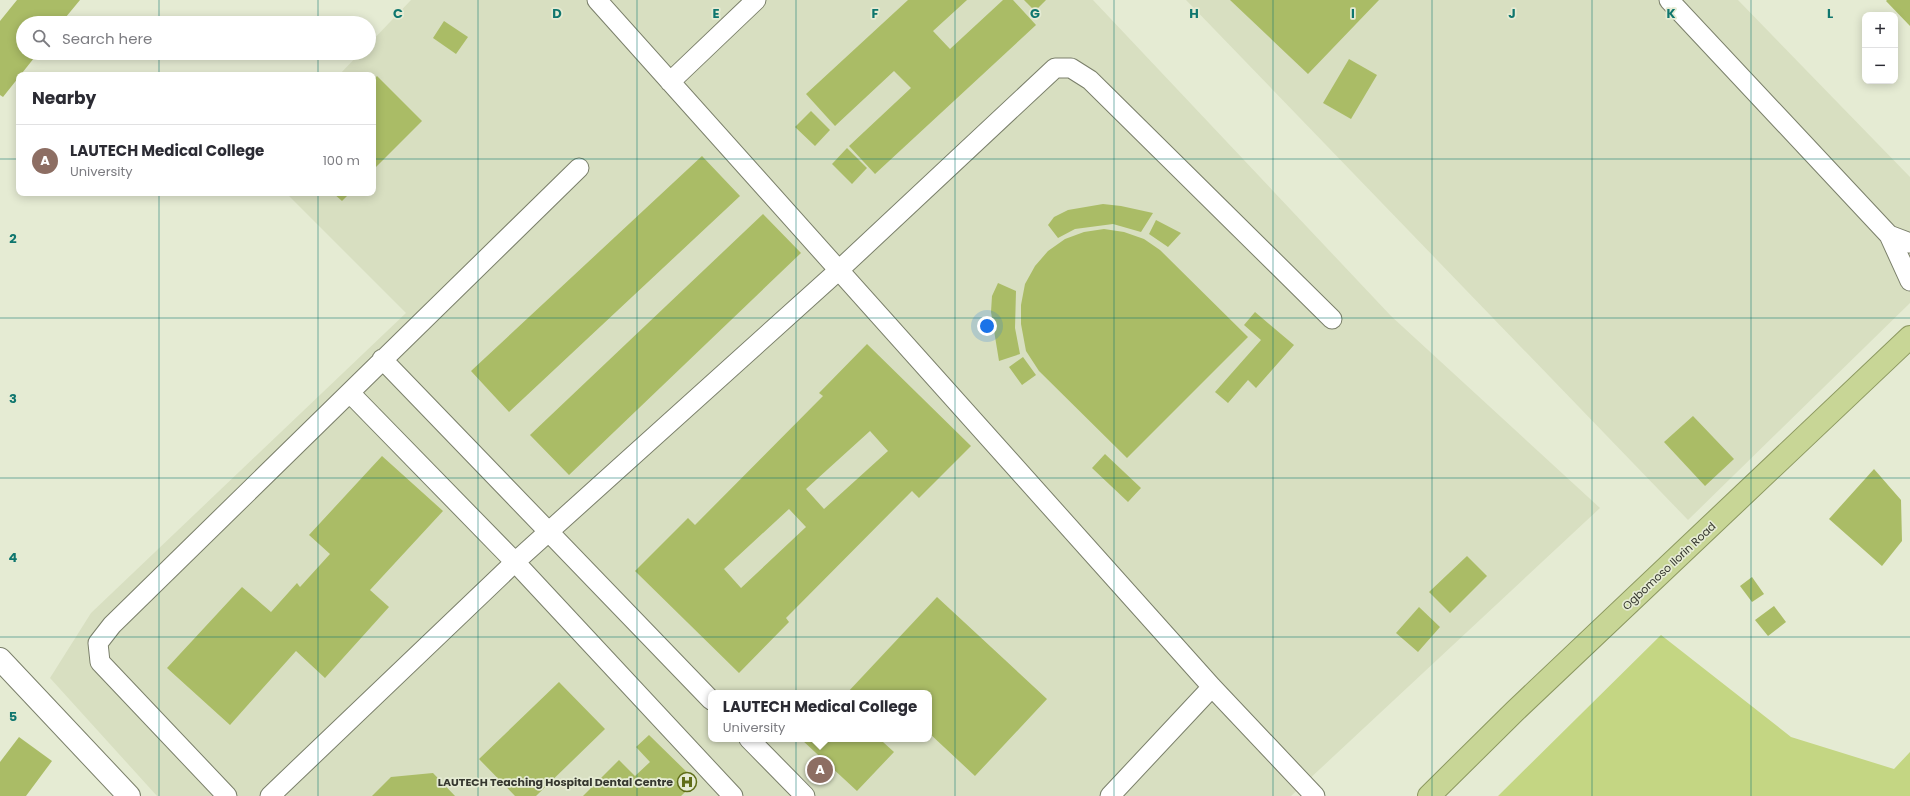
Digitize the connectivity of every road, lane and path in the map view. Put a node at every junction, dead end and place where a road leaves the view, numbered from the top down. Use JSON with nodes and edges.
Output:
{"nodes":[{"id":1,"x":597,"y":0,"type":"edge"},
{"id":2,"x":756,"y":0,"type":"edge"},
{"id":3,"x":1669,"y":0,"type":"edge"},
{"id":4,"x":670,"y":82,"type":"junction"},
{"id":5,"x":579,"y":168,"type":"dead end"},
{"id":6,"x":1889,"y":235,"type":"junction"},
{"id":7,"x":1910,"y":243,"type":"edge"},
{"id":8,"x":839,"y":270,"type":"junction"},
{"id":9,"x":1910,"y":281,"type":"edge"},
{"id":10,"x":1332,"y":319,"type":"dead end"},
{"id":11,"x":1910,"y":337,"type":"edge"},
{"id":12,"x":382,"y":360,"type":"junction"},
{"id":13,"x":350,"y":393,"type":"junction"},
{"id":14,"x":548,"y":533,"type":"junction"},
{"id":15,"x":515,"y":562,"type":"junction"},
{"id":16,"x":0,"y":659,"type":"edge"},
{"id":17,"x":1212,"y":687,"type":"junction"},
{"id":18,"x":708,"y":697,"type":"edge"},
{"id":19,"x":752,"y":742,"type":"edge"},
{"id":20,"x":129,"y":796,"type":"edge"},
{"id":21,"x":227,"y":796,"type":"edge"},
{"id":22,"x":270,"y":796,"type":"edge"},
{"id":23,"x":733,"y":796,"type":"edge"},
{"id":24,"x":805,"y":796,"type":"edge"},
{"id":25,"x":1110,"y":796,"type":"edge"},
{"id":26,"x":1315,"y":796,"type":"edge"},
{"id":27,"x":1429,"y":796,"type":"edge"}],
"edges":[{"from":1,"to":4,"type":"lane"},
{"from":2,"to":4,"type":"lane"},
{"from":3,"to":6,"type":"lane"},
{"from":4,"to":8,"type":"lane"},
{"from":5,"to":12,"type":"lane"},
{"from":6,"to":7,"type":"lane"},
{"from":6,"to":9,"type":"lane"},
{"from":8,"to":10,"type":"lane"},
{"from":8,"to":14,"type":"lane"},
{"from":8,"to":17,"type":"lane"},
{"from":11,"to":27,"type":"highway","name":"Ogbomoso Ilorin Road"},
{"from":12,"to":13,"type":"lane"},
{"from":12,"to":14,"type":"lane"},
{"from":13,"to":15,"type":"lane"},
{"from":13,"to":21,"type":"lane"},
{"from":14,"to":15,"type":"lane"},
{"from":14,"to":18,"type":"lane"},
{"from":15,"to":22,"type":"lane"},
{"from":15,"to":23,"type":"lane"},
{"from":16,"to":20,"type":"street"},
{"from":17,"to":25,"type":"lane"},
{"from":17,"to":26,"type":"lane"},
{"from":19,"to":24,"type":"lane"}]}
